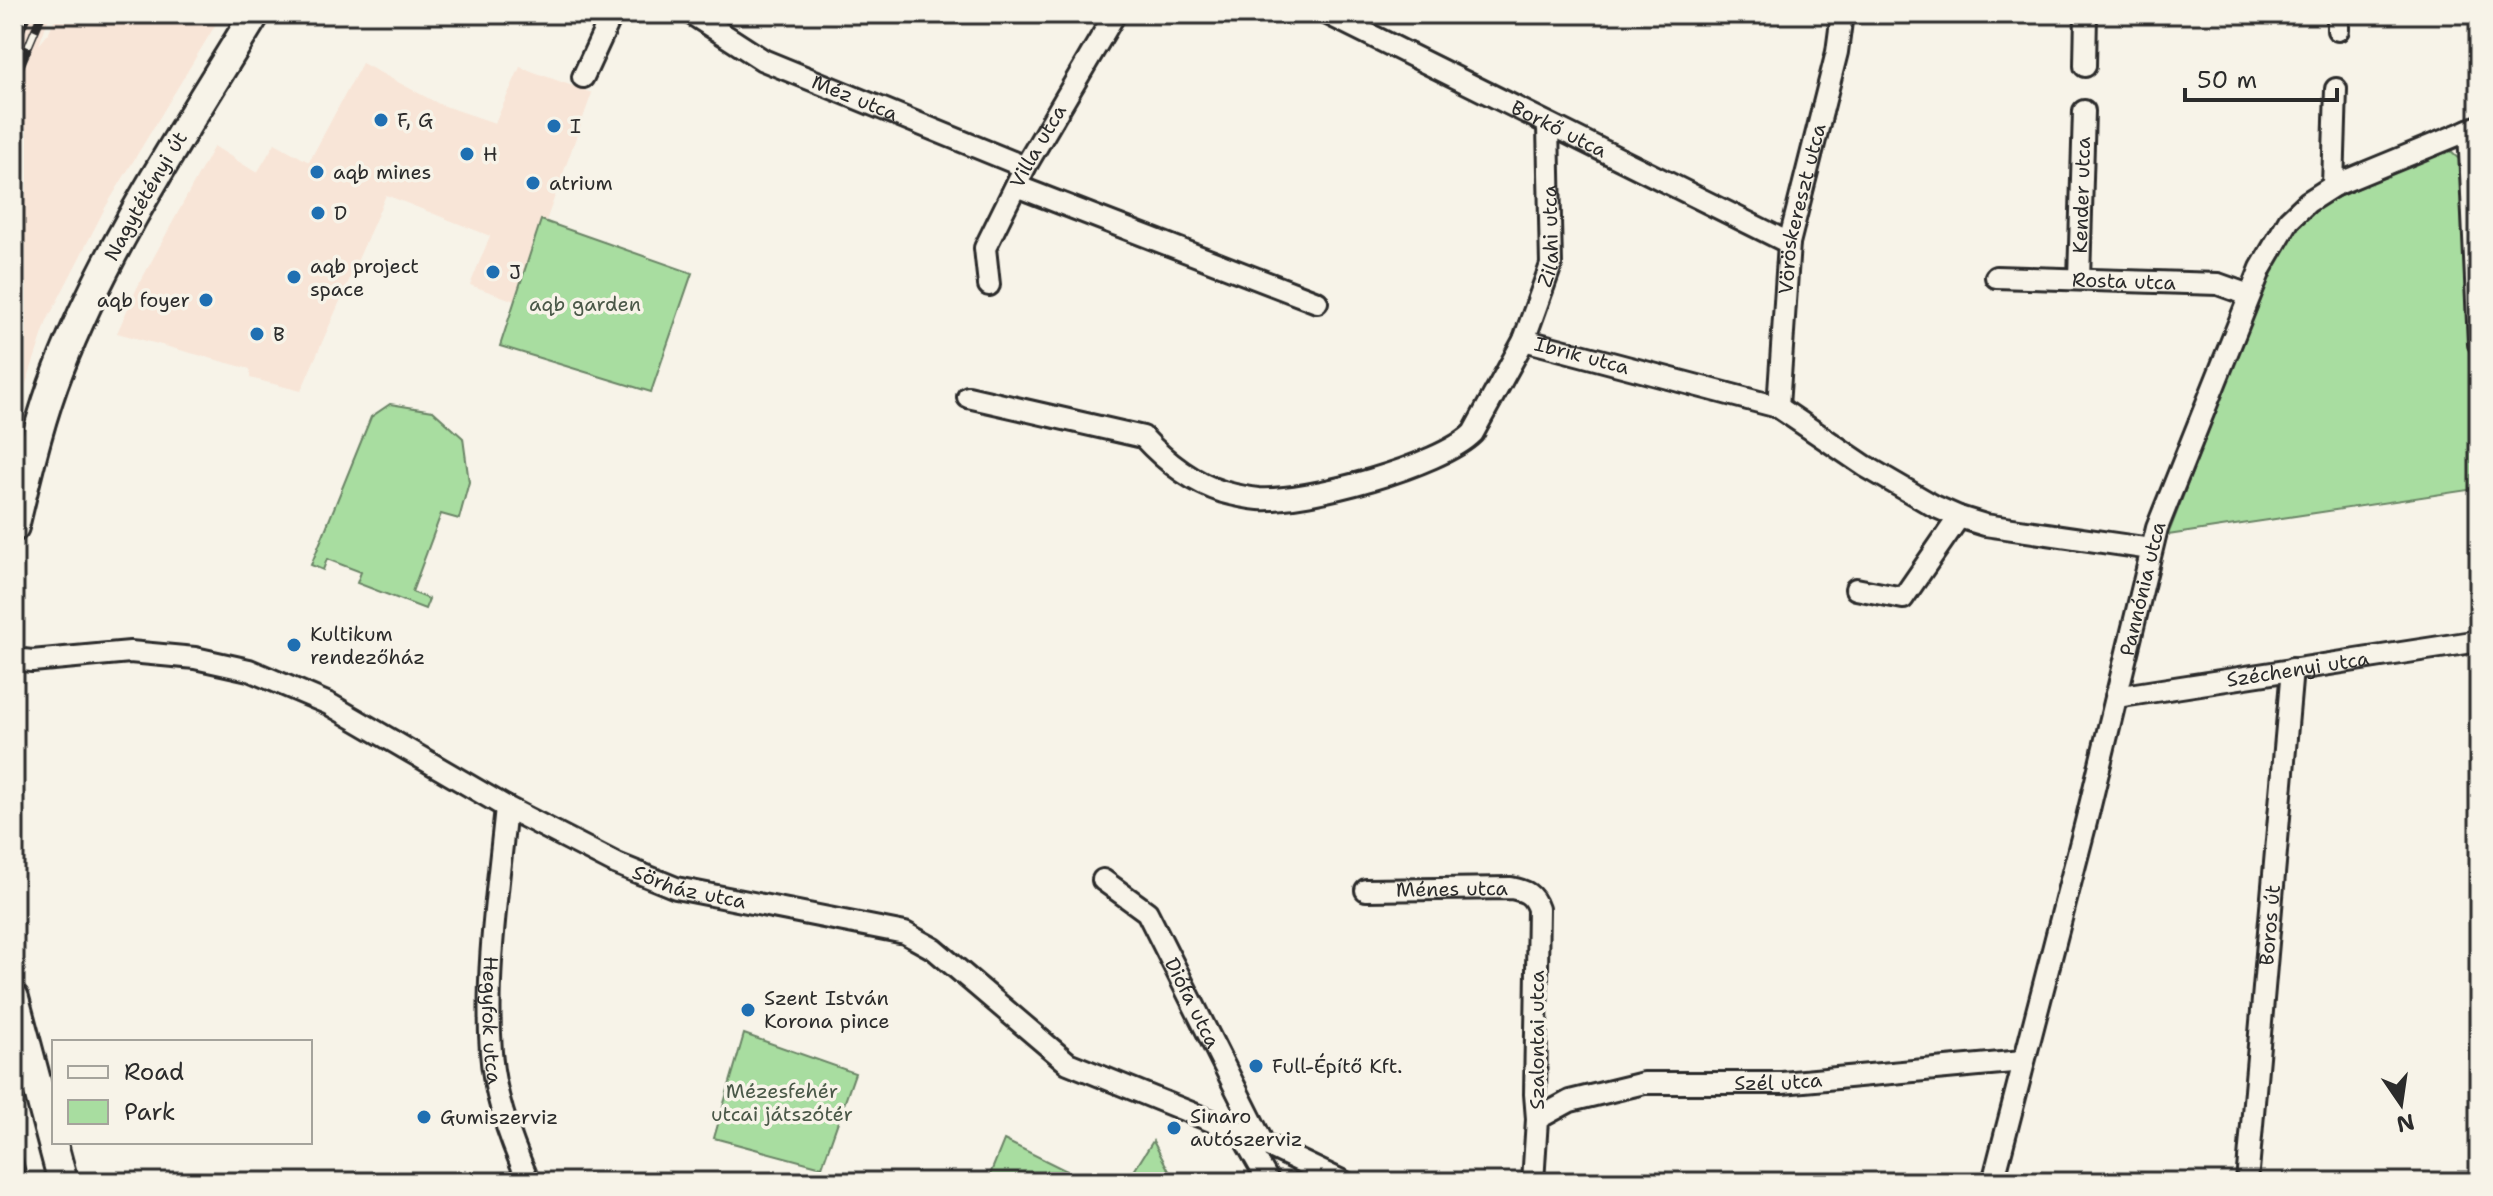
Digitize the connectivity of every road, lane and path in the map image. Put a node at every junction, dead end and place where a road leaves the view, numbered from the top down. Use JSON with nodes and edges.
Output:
{"nodes":[{"id":1,"x":255,"y":14,"type":"edge"},
{"id":2,"x":612,"y":14,"type":"edge"},
{"id":3,"x":692,"y":14,"type":"edge"},
{"id":4,"x":1115,"y":14,"type":"edge"},
{"id":5,"x":1328,"y":14,"type":"edge"},
{"id":6,"x":1842,"y":14,"type":"edge"},
{"id":7,"x":2086,"y":14,"type":"edge"},
{"id":8,"x":2085,"y":66,"type":"dead end"},
{"id":9,"x":583,"y":77,"type":"dead end"},
{"id":10,"x":2336,"y":89,"type":"dead end"},
{"id":11,"x":2084,"y":111,"type":"dead end"},
{"id":12,"x":1548,"y":126,"type":"junction"},
{"id":13,"x":2474,"y":128,"type":"edge"},
{"id":14,"x":1021,"y":177,"type":"junction"},
{"id":15,"x":2333,"y":186,"type":"junction"},
{"id":16,"x":1789,"y":243,"type":"junction"},
{"id":17,"x":1996,"y":277,"type":"dead end"},
{"id":18,"x":2079,"y":279,"type":"junction"},
{"id":19,"x":989,"y":285,"type":"dead end"},
{"id":20,"x":2249,"y":295,"type":"junction"},
{"id":21,"x":1317,"y":302,"type":"dead end"},
{"id":22,"x":1524,"y":340,"type":"junction"},
{"id":23,"x":2479,"y":344,"type":"edge"},
{"id":24,"x":968,"y":397,"type":"dead end"},
{"id":25,"x":1778,"y":407,"type":"junction"},
{"id":26,"x":1959,"y":517,"type":"junction"},
{"id":27,"x":14,"y":527,"type":"edge"},
{"id":28,"x":2151,"y":549,"type":"junction"},
{"id":29,"x":1856,"y":589,"type":"dead end"},
{"id":30,"x":2479,"y":641,"type":"edge"},
{"id":31,"x":14,"y":659,"type":"edge"},
{"id":32,"x":2292,"y":669,"type":"junction"},
{"id":33,"x":2116,"y":697,"type":"junction"},
{"id":34,"x":506,"y":807,"type":"junction"},
{"id":35,"x":1103,"y":880,"type":"dead end"},
{"id":36,"x":1366,"y":890,"type":"dead end"},
{"id":37,"x":1534,"y":898,"type":"joint"},
{"id":38,"x":14,"y":998,"type":"edge"},
{"id":39,"x":2023,"y":1061,"type":"junction"},
{"id":40,"x":1537,"y":1119,"type":"junction"},
{"id":41,"x":1241,"y":1133,"type":"junction"},
{"id":42,"x":52,"y":1141,"type":"edge"},
{"id":43,"x":1263,"y":1143,"type":"junction"},
{"id":44,"x":53,"y":1144,"type":"edge"},
{"id":45,"x":63,"y":1182,"type":"edge"},
{"id":46,"x":529,"y":1182,"type":"edge"},
{"id":47,"x":1269,"y":1182,"type":"edge"},
{"id":48,"x":1344,"y":1182,"type":"edge"},
{"id":49,"x":1533,"y":1182,"type":"edge"},
{"id":50,"x":1993,"y":1182,"type":"edge"},
{"id":51,"x":2247,"y":1182,"type":"edge"}],
"edges":[{"from":1,"to":27,"type":"main road","name":"Nagytétényi út"},
{"from":2,"to":9,"type":"street"},
{"from":3,"to":14,"type":"street","name":"Méz utca"},
{"from":4,"to":14,"type":"street","name":"Villa utca"},
{"from":5,"to":12,"type":"street","name":"Borkő utca"},
{"from":6,"to":16,"type":"street","name":"Vöröskereszt utca"},
{"from":7,"to":8,"type":"street"},
{"from":10,"to":15,"type":"street"},
{"from":11,"to":18,"type":"street","name":"Kender utca"},
{"from":12,"to":16,"type":"street","name":"Borkő utca"},
{"from":12,"to":22,"type":"street","name":"Zilahi utca"},
{"from":13,"to":15,"type":"street","name":"Pannónia utca"},
{"from":13,"to":23,"type":"street"},
{"from":14,"to":19,"type":"street","name":"Villa utca"},
{"from":14,"to":21,"type":"street","name":"Méz utca"},
{"from":15,"to":20,"type":"street","name":"Pannónia utca"},
{"from":16,"to":25,"type":"street","name":"Vöröskereszt utca"},
{"from":17,"to":18,"type":"street","name":"Rosta utca"},
{"from":18,"to":20,"type":"street","name":"Rosta utca"},
{"from":20,"to":28,"type":"street","name":"Pannónia utca"},
{"from":22,"to":24,"type":"street","name":"Ibrik utca"},
{"from":22,"to":25,"type":"street","name":"Ibrik utca"},
{"from":25,"to":26,"type":"street","name":"Ibrik utca"},
{"from":26,"to":28,"type":"street","name":"Ibrik utca"},
{"from":26,"to":29,"type":"street"},
{"from":28,"to":33,"type":"street","name":"Pannónia utca"},
{"from":30,"to":32,"type":"street","name":"Széchenyi utca"},
{"from":31,"to":34,"type":"street","name":"Sörház utca"},
{"from":32,"to":33,"type":"street","name":"Széchenyi utca"},
{"from":32,"to":51,"type":"street","name":"Boros út"},
{"from":33,"to":39,"type":"street","name":"Pannónia utca"},
{"from":34,"to":41,"type":"street","name":"Sörház utca"},
{"from":34,"to":46,"type":"street","name":"Hegyfok utca"},
{"from":35,"to":43,"type":"street","name":"Diófa utca"},
{"from":36,"to":37,"type":"street","name":"Ménes utca"},
{"from":37,"to":40,"type":"street","name":"Szalontai utca"},
{"from":38,"to":42,"type":"main road"},
{"from":39,"to":40,"type":"street","name":"Szél utca"},
{"from":39,"to":50,"type":"street","name":"Pannónia utca"},
{"from":40,"to":49,"type":"street","name":"Szalontai utca"},
{"from":41,"to":43,"type":"street","name":"Sörház utca"},
{"from":41,"to":47,"type":"street"},
{"from":43,"to":48,"type":"street","name":"Sörház utca"},
{"from":44,"to":45,"type":"main road"}]}
